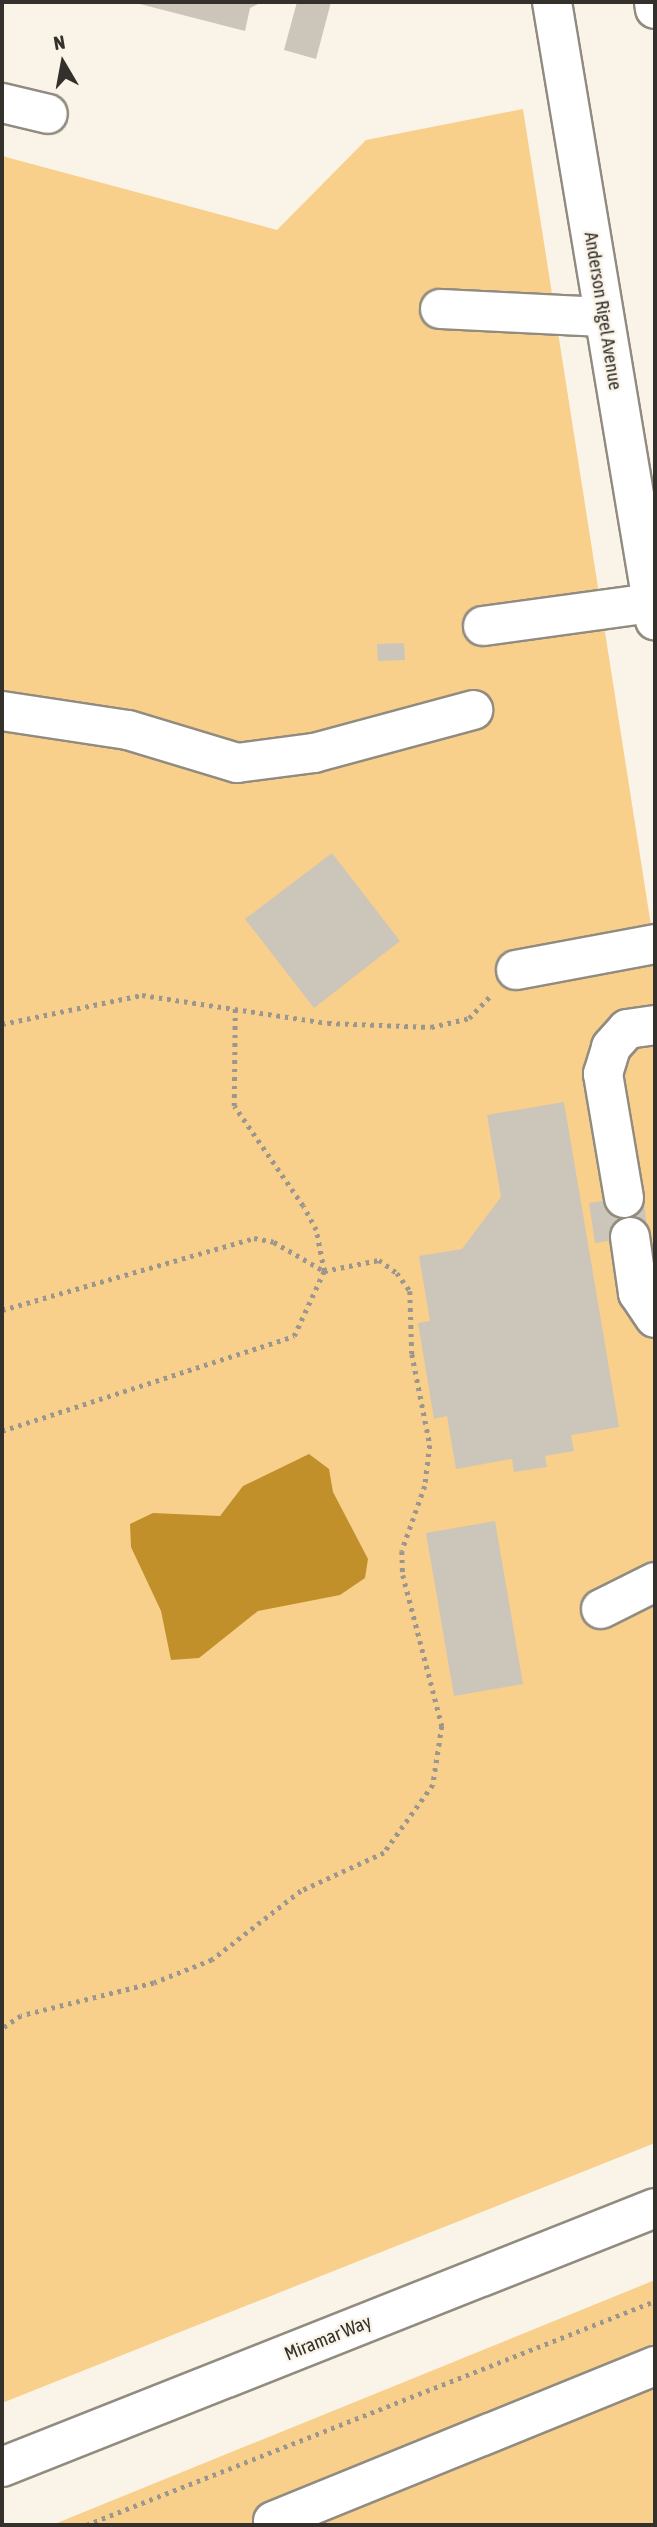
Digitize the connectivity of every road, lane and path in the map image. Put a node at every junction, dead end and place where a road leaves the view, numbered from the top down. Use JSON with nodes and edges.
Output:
{"nodes":[{"id":1,"x":552,"y":2,"type":"edge"},
{"id":2,"x":654,"y":2,"type":"edge"},
{"id":3,"x":655,"y":9,"type":"edge"},
{"id":4,"x":2,"y":103,"type":"edge"},
{"id":5,"x":48,"y":114,"type":"dead end"},
{"id":6,"x":440,"y":309,"type":"dead end"},
{"id":7,"x":604,"y":317,"type":"junction"},
{"id":8,"x":654,"y":611,"type":"edge"},
{"id":9,"x":483,"y":626,"type":"dead end"},
{"id":10,"x":474,"y":710,"type":"dead end"},
{"id":11,"x":2,"y":711,"type":"edge"},
{"id":12,"x":655,"y":944,"type":"edge"},
{"id":13,"x":516,"y":970,"type":"joint"},
{"id":14,"x":235,"y":1008,"type":"junction"},
{"id":15,"x":2,"y":1024,"type":"edge"},
{"id":16,"x":655,"y":1025,"type":"edge"},
{"id":17,"x":624,"y":1198,"type":"dead end"},
{"id":18,"x":630,"y":1237,"type":"dead end"},
{"id":19,"x":324,"y":1270,"type":"junction"},
{"id":20,"x":2,"y":1310,"type":"edge"},
{"id":21,"x":655,"y":1318,"type":"edge"},
{"id":22,"x":2,"y":1431,"type":"edge"},
{"id":23,"x":655,"y":1582,"type":"edge"},
{"id":24,"x":601,"y":1609,"type":"dead end"},
{"id":25,"x":2,"y":2029,"type":"edge"},
{"id":26,"x":655,"y":2208,"type":"edge"},
{"id":27,"x":655,"y":2301,"type":"edge"},
{"id":28,"x":655,"y":2367,"type":"edge"},
{"id":29,"x":2,"y":2467,"type":"edge"},
{"id":30,"x":273,"y":2521,"type":"dead end"},
{"id":31,"x":86,"y":2525,"type":"edge"}],
"edges":[{"from":1,"to":7,"type":"street","name":"Anderson Rigel Avenue"},
{"from":2,"to":3,"type":"street"},
{"from":4,"to":5,"type":"street"},
{"from":6,"to":7,"type":"street"},
{"from":7,"to":8,"type":"street","name":"Anderson Rigel Avenue"},
{"from":8,"to":9,"type":"street"},
{"from":10,"to":11,"type":"street"},
{"from":12,"to":13,"type":"street"},
{"from":13,"to":14,"type":"path"},
{"from":14,"to":15,"type":"path"},
{"from":14,"to":19,"type":"path"},
{"from":16,"to":17,"type":"street"},
{"from":18,"to":21,"type":"street"},
{"from":19,"to":20,"type":"path"},
{"from":19,"to":22,"type":"path"},
{"from":19,"to":25,"type":"path"},
{"from":23,"to":24,"type":"street"},
{"from":26,"to":29,"type":"street","name":"Miramar Way"},
{"from":27,"to":31,"type":"path"},
{"from":28,"to":30,"type":"street"}]}
